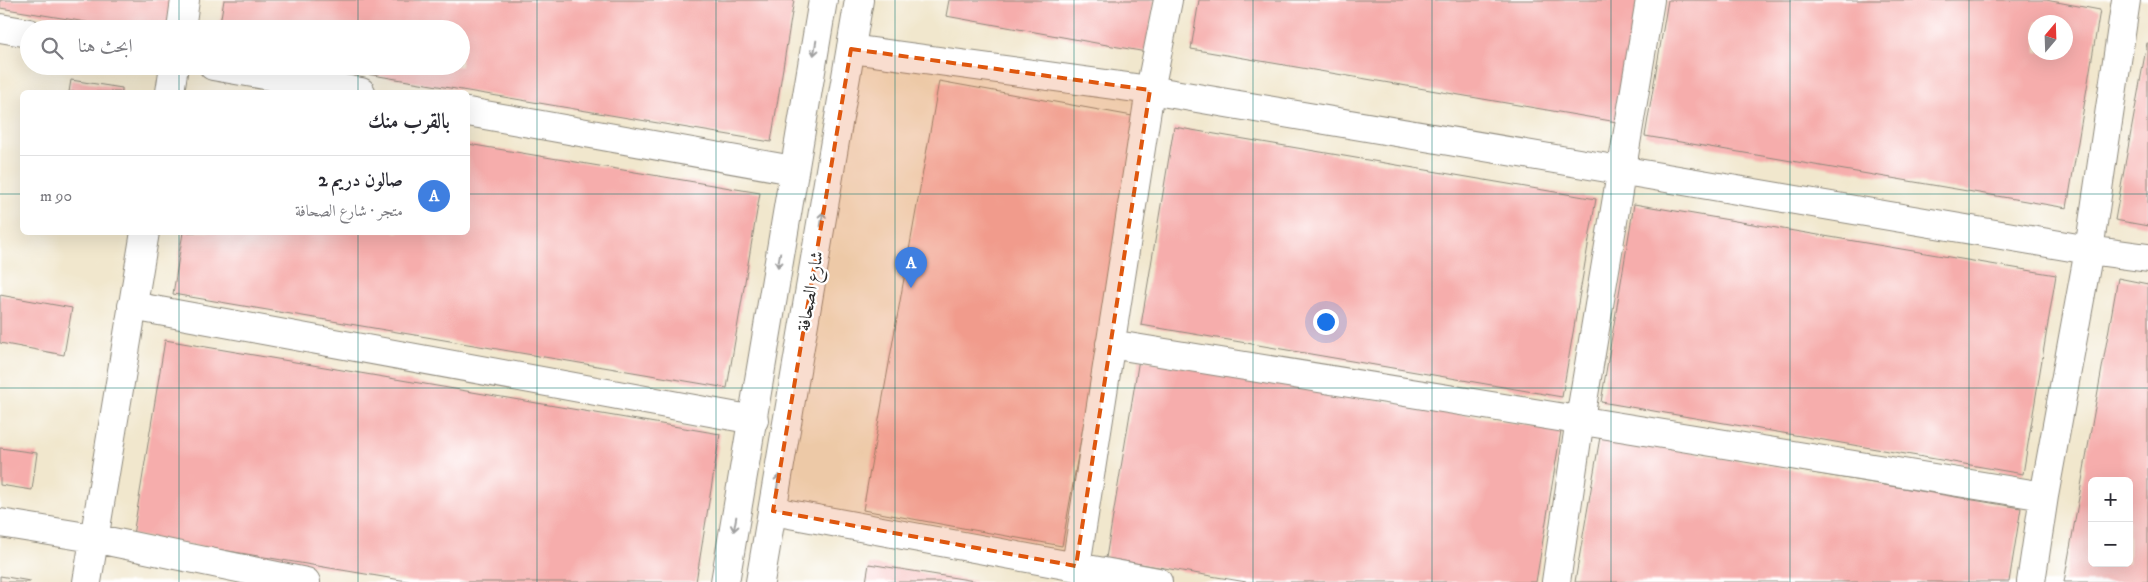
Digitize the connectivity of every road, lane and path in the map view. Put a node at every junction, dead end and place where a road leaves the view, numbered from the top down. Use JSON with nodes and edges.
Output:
{"nodes":[{"id":1,"x":186,"y":0,"type":"edge"},
{"id":2,"x":823,"y":0,"type":"edge"},
{"id":3,"x":859,"y":0,"type":"edge"},
{"id":4,"x":1168,"y":0,"type":"edge"},
{"id":5,"x":1650,"y":0,"type":"edge"},
{"id":6,"x":2126,"y":0,"type":"edge"},
{"id":7,"x":183,"y":20,"type":"edge"},
{"id":8,"x":0,"y":28,"type":"edge"},
{"id":9,"x":20,"y":31,"type":"edge"},
{"id":10,"x":851,"y":49,"type":"junction"},
{"id":11,"x":173,"y":75,"type":"edge"},
{"id":12,"x":264,"y":75,"type":"edge"},
{"id":13,"x":170,"y":90,"type":"edge"},
{"id":14,"x":350,"y":90,"type":"edge"},
{"id":15,"x":1150,"y":90,"type":"junction"},
{"id":16,"x":470,"y":112,"type":"edge"},
{"id":17,"x":1621,"y":169,"type":"junction"},
{"id":18,"x":793,"y":170,"type":"junction"},
{"id":19,"x":144,"y":235,"type":"edge"},
{"id":20,"x":2089,"y":250,"type":"junction"},
{"id":21,"x":2148,"y":258,"type":"edge"},
{"id":22,"x":132,"y":306,"type":"junction"},
{"id":23,"x":1110,"y":344,"type":"junction"},
{"id":24,"x":1580,"y":419,"type":"junction"},
{"id":25,"x":754,"y":420,"type":"junction"},
{"id":26,"x":2044,"y":496,"type":"junction"},
{"id":27,"x":773,"y":511,"type":"junction"},
{"id":28,"x":0,"y":523,"type":"edge"},
{"id":29,"x":93,"y":538,"type":"junction"},
{"id":30,"x":1076,"y":566,"type":"junction"},
{"id":31,"x":87,"y":582,"type":"edge"},
{"id":32,"x":306,"y":582,"type":"edge"},
{"id":33,"x":725,"y":582,"type":"edge"},
{"id":34,"x":760,"y":582,"type":"edge"},
{"id":35,"x":1158,"y":582,"type":"edge"},
{"id":36,"x":1556,"y":582,"type":"edge"},
{"id":37,"x":2031,"y":582,"type":"edge"}],
"edges":[{"from":1,"to":7,"type":"street"},
{"from":2,"to":18,"type":"street","name":"شارع الصحافة","one_way":true},
{"from":3,"to":10,"type":"street","name":"شارع الصحافة"},
{"from":4,"to":15,"type":"street"},
{"from":5,"to":17,"type":"street"},
{"from":6,"to":20,"type":"street"},
{"from":8,"to":9,"type":"street"},
{"from":10,"to":15,"type":"street"},
{"from":27,"to":10,"type":"street","name":"شارع الصحافة","one_way":true},
{"from":11,"to":13,"type":"street"},
{"from":12,"to":14,"type":"street"},
{"from":15,"to":17,"type":"street"},
{"from":15,"to":23,"type":"street"},
{"from":16,"to":18,"type":"street"},
{"from":17,"to":20,"type":"street"},
{"from":17,"to":24,"type":"street"},
{"from":18,"to":25,"type":"street","name":"شارع الصحافة","one_way":true},
{"from":19,"to":22,"type":"street"},
{"from":20,"to":21,"type":"street"},
{"from":20,"to":26,"type":"street"},
{"from":22,"to":25,"type":"street"},
{"from":22,"to":29,"type":"street"},
{"from":23,"to":24,"type":"street"},
{"from":23,"to":30,"type":"street"},
{"from":24,"to":26,"type":"street"},
{"from":24,"to":36,"type":"street"},
{"from":25,"to":33,"type":"street","name":"شارع الصحافة","one_way":true},
{"from":26,"to":37,"type":"street"},
{"from":27,"to":30,"type":"street"},
{"from":27,"to":34,"type":"street","name":"شارع الصحافة"},
{"from":28,"to":29,"type":"street"},
{"from":29,"to":31,"type":"street"},
{"from":29,"to":32,"type":"street"},
{"from":30,"to":35,"type":"street"}]}
